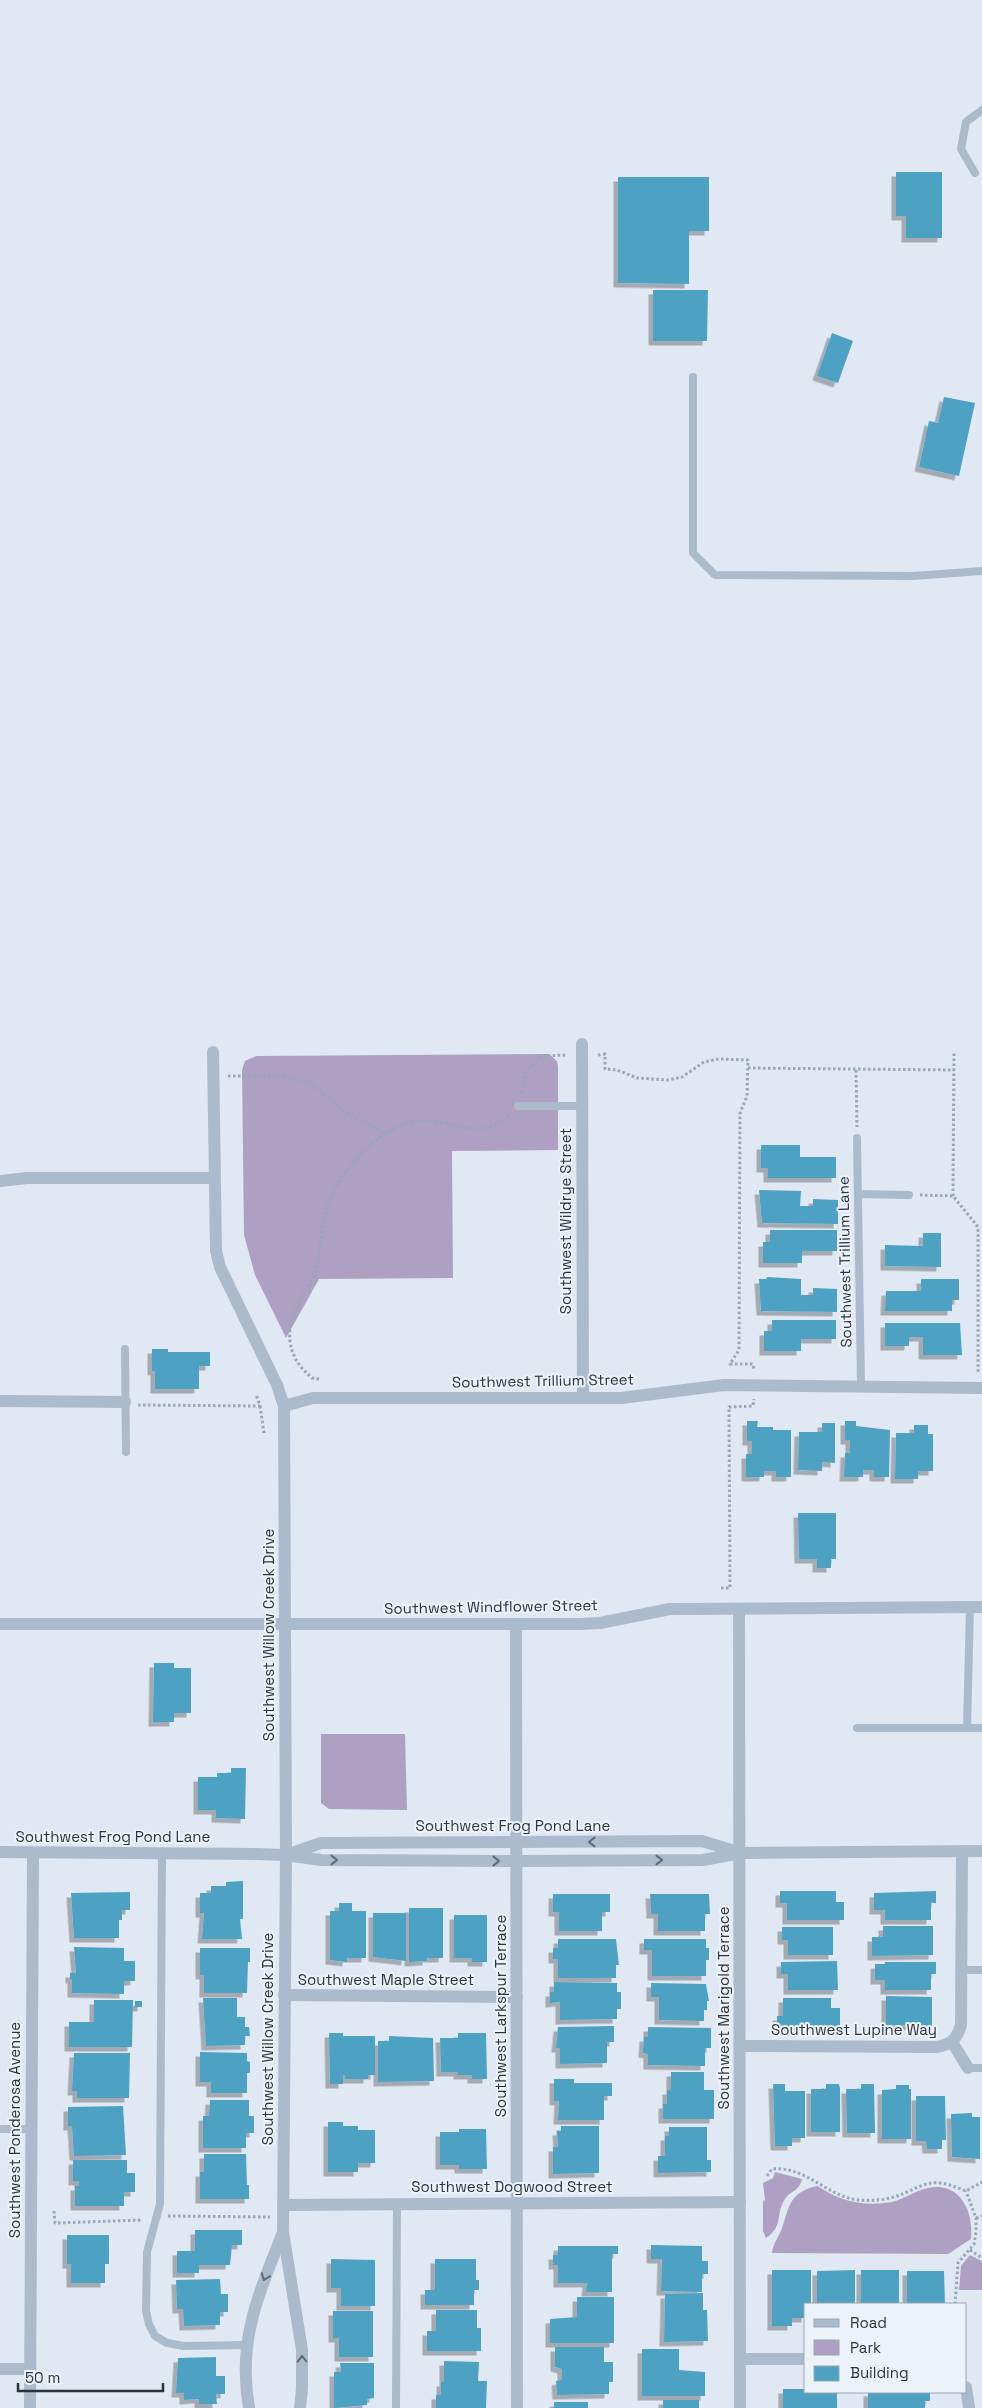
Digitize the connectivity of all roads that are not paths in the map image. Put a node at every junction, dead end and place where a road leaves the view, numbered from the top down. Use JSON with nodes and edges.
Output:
{"nodes":[{"id":1,"x":982,"y":110,"type":"edge"},
{"id":2,"x":975,"y":172,"type":"dead end"},
{"id":3,"x":693,"y":377,"type":"dead end"},
{"id":4,"x":982,"y":571,"type":"edge"},
{"id":5,"x":582,"y":1050,"type":"road end"},
{"id":6,"x":214,"y":1052,"type":"dead end"},
{"id":7,"x":518,"y":1106,"type":"road end"},
{"id":8,"x":582,"y":1106,"type":"junction"},
{"id":9,"x":857,"y":1138,"type":"road end"},
{"id":10,"x":214,"y":1178,"type":"junction"},
{"id":11,"x":0,"y":1181,"type":"edge"},
{"id":12,"x":858,"y":1194,"type":"junction"},
{"id":13,"x":909,"y":1195,"type":"road end"},
{"id":14,"x":125,"y":1349,"type":"dead end"},
{"id":15,"x":860,"y":1386,"type":"junction"},
{"id":16,"x":980,"y":1388,"type":"edge"},
{"id":17,"x":583,"y":1398,"type":"junction"},
{"id":18,"x":0,"y":1401,"type":"edge"},
{"id":19,"x":125,"y":1403,"type":"junction"},
{"id":20,"x":284,"y":1406,"type":"junction"},
{"id":21,"x":126,"y":1452,"type":"dead end"},
{"id":22,"x":976,"y":1607,"type":"edge"},
{"id":23,"x":739,"y":1609,"type":"junction"},
{"id":24,"x":0,"y":1624,"type":"edge"},
{"id":25,"x":285,"y":1624,"type":"junction"},
{"id":26,"x":516,"y":1624,"type":"junction"},
{"id":27,"x":857,"y":1728,"type":"dead end"},
{"id":28,"x":967,"y":1728,"type":"junction"},
{"id":29,"x":982,"y":1728,"type":"edge"},
{"id":30,"x":517,"y":1843,"type":"junction"},
{"id":31,"x":962,"y":1851,"type":"junction"},
{"id":32,"x":982,"y":1851,"type":"edge"},
{"id":33,"x":0,"y":1852,"type":"edge"},
{"id":34,"x":33,"y":1853,"type":"junction"},
{"id":35,"x":741,"y":1853,"type":"junction"},
{"id":36,"x":162,"y":1854,"type":"junction"},
{"id":37,"x":286,"y":1855,"type":"junction"},
{"id":38,"x":517,"y":1861,"type":"junction"},
{"id":39,"x":962,"y":1970,"type":"junction"},
{"id":40,"x":982,"y":1970,"type":"edge"},
{"id":41,"x":284,"y":1995,"type":"junction"},
{"id":42,"x":517,"y":1997,"type":"junction"},
{"id":43,"x":952,"y":2042,"type":"junction"},
{"id":44,"x":740,"y":2046,"type":"junction"},
{"id":45,"x":968,"y":2068,"type":"joint"},
{"id":46,"x":982,"y":2068,"type":"edge"},
{"id":47,"x":0,"y":2128,"type":"edge"},
{"id":48,"x":32,"y":2128,"type":"junction"},
{"id":49,"x":740,"y":2202,"type":"junction"},
{"id":50,"x":517,"y":2203,"type":"junction"},
{"id":51,"x":396,"y":2204,"type":"junction"},
{"id":52,"x":283,"y":2205,"type":"junction"},
{"id":53,"x":283,"y":2232,"type":"junction"},
{"id":54,"x":247,"y":2345,"type":"junction"},
{"id":55,"x":740,"y":2359,"type":"junction"},
{"id":56,"x":804,"y":2359,"type":"edge"},
{"id":57,"x":0,"y":2369,"type":"edge"},
{"id":58,"x":30,"y":2369,"type":"junction"},
{"id":59,"x":967,"y":2393,"type":"edge"},
{"id":60,"x":30,"y":2408,"type":"edge"},
{"id":61,"x":249,"y":2408,"type":"edge"},
{"id":62,"x":300,"y":2408,"type":"edge"},
{"id":63,"x":396,"y":2408,"type":"edge"},
{"id":64,"x":517,"y":2408,"type":"edge"},
{"id":65,"x":740,"y":2408,"type":"edge"},
{"id":66,"x":969,"y":2408,"type":"edge"}],
"edges":[{"from":1,"to":2,"type":"lane"},
{"from":3,"to":4,"type":"lane"},
{"from":5,"to":8,"type":"street","name":"Southwest Wildrye Street"},
{"from":6,"to":10,"type":"street","name":"Southwest Willow Creek Drive"},
{"from":7,"to":8,"type":"lane"},
{"from":8,"to":17,"type":"street","name":"Southwest Wildrye Street"},
{"from":9,"to":12,"type":"lane","name":"Southwest Trillium Lane"},
{"from":10,"to":11,"type":"street"},
{"from":10,"to":20,"type":"street","name":"Southwest Willow Creek Drive"},
{"from":12,"to":13,"type":"lane"},
{"from":12,"to":15,"type":"lane","name":"Southwest Trillium Lane"},
{"from":14,"to":19,"type":"lane"},
{"from":15,"to":16,"type":"street","name":"Southwest Trillium Street"},
{"from":15,"to":17,"type":"street","name":"Southwest Trillium Street"},
{"from":17,"to":20,"type":"street","name":"Southwest Trillium Street"},
{"from":18,"to":19,"type":"street"},
{"from":19,"to":21,"type":"lane"},
{"from":20,"to":25,"type":"street","name":"Southwest Willow Creek Drive"},
{"from":22,"to":23,"type":"street","name":"Southwest Windflower Street"},
{"from":22,"to":28,"type":"lane"},
{"from":23,"to":26,"type":"street","name":"Southwest Windflower Street"},
{"from":23,"to":35,"type":"street","name":"Southwest Marigold Terrace"},
{"from":24,"to":25,"type":"street","name":"Southwest Windflower Street"},
{"from":25,"to":26,"type":"street","name":"Southwest Windflower Street"},
{"from":25,"to":37,"type":"street","name":"Southwest Willow Creek Drive"},
{"from":26,"to":30,"type":"street","name":"Southwest Larkspur Terrace"},
{"from":27,"to":28,"type":"lane"},
{"from":28,"to":29,"type":"lane"},
{"from":35,"to":30,"type":"street","name":"Southwest Frog Pond Lane","one_way":true},
{"from":30,"to":37,"type":"street","name":"Southwest Frog Pond Lane"},
{"from":30,"to":38,"type":"street","name":"Southwest Larkspur Terrace"},
{"from":31,"to":32,"type":"street","name":"Southwest Frog Pond Lane"},
{"from":31,"to":35,"type":"street","name":"Southwest Frog Pond Lane"},
{"from":31,"to":39,"type":"street","name":"Southwest Lupine Way"},
{"from":33,"to":34,"type":"street","name":"Southwest Frog Pond Lane"},
{"from":34,"to":36,"type":"street","name":"Southwest Frog Pond Lane"},
{"from":34,"to":48,"type":"street","name":"Southwest Ponderosa Avenue"},
{"from":38,"to":35,"type":"street","name":"Southwest Frog Pond Lane","one_way":true},
{"from":35,"to":44,"type":"street","name":"Southwest Marigold Terrace"},
{"from":36,"to":37,"type":"street","name":"Southwest Frog Pond Lane"},
{"from":36,"to":54,"type":"lane"},
{"from":37,"to":38,"type":"street","name":"Southwest Frog Pond Lane","one_way":true},
{"from":37,"to":41,"type":"street","name":"Southwest Willow Creek Drive"},
{"from":38,"to":42,"type":"street","name":"Southwest Larkspur Terrace"},
{"from":39,"to":40,"type":"lane"},
{"from":39,"to":43,"type":"street","name":"Southwest Lupine Way"},
{"from":41,"to":42,"type":"street","name":"Southwest Maple Street"},
{"from":41,"to":52,"type":"street","name":"Southwest Willow Creek Drive"},
{"from":42,"to":50,"type":"street","name":"Southwest Larkspur Terrace"},
{"from":43,"to":44,"type":"street","name":"Southwest Lupine Way"},
{"from":43,"to":45,"type":"street"},
{"from":44,"to":49,"type":"street","name":"Southwest Marigold Terrace"},
{"from":45,"to":46,"type":"lane"},
{"from":47,"to":48,"type":"lane"},
{"from":48,"to":58,"type":"street","name":"Southwest Ponderosa Avenue"},
{"from":49,"to":50,"type":"street","name":"Southwest Dogwood Street"},
{"from":49,"to":55,"type":"street","name":"Southwest Marigold Terrace"},
{"from":50,"to":51,"type":"street","name":"Southwest Dogwood Street"},
{"from":50,"to":64,"type":"street","name":"Southwest Larkspur Terrace"},
{"from":51,"to":52,"type":"street","name":"Southwest Dogwood Street"},
{"from":51,"to":63,"type":"lane"},
{"from":52,"to":53,"type":"street","name":"Southwest Willow Creek Drive"},
{"from":53,"to":54,"type":"street","name":"Southwest Willow Creek Drive","one_way":true},
{"from":62,"to":53,"type":"street","name":"Southwest Willow Creek Drive","one_way":true},
{"from":54,"to":61,"type":"street","name":"Southwest Willow Creek Drive"},
{"from":55,"to":56,"type":"street"},
{"from":55,"to":65,"type":"street","name":"Southwest Marigold Terrace"},
{"from":57,"to":58,"type":"street"},
{"from":58,"to":60,"type":"street","name":"Southwest Ponderosa Avenue"},
{"from":59,"to":66,"type":"street"}]}
